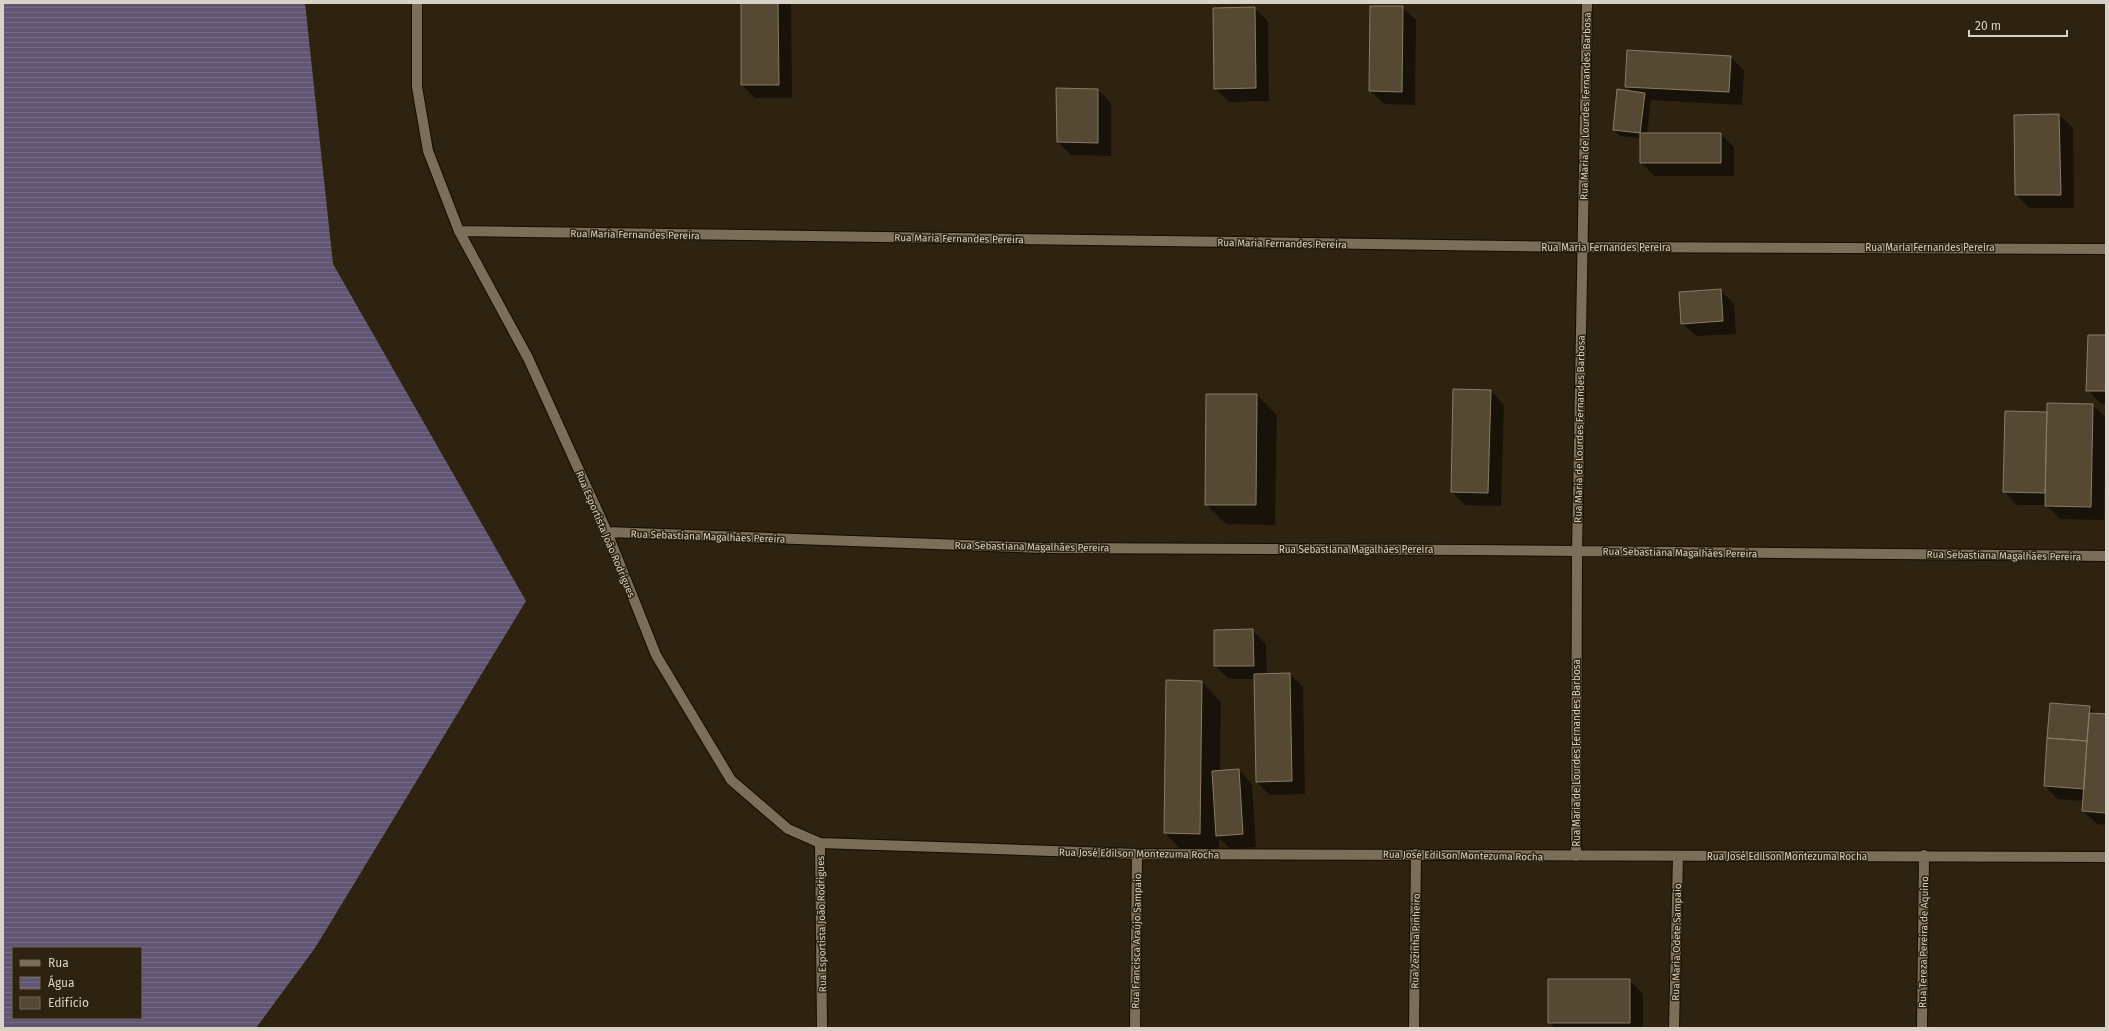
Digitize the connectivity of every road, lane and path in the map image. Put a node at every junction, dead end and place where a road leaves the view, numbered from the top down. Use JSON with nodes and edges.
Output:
{"nodes":[{"id":1,"x":417,"y":3,"type":"edge"},
{"id":2,"x":1587,"y":3,"type":"edge"},
{"id":3,"x":459,"y":231,"type":"junction"},
{"id":4,"x":1583,"y":247,"type":"junction"},
{"id":5,"x":2106,"y":249,"type":"edge"},
{"id":6,"x":607,"y":532,"type":"junction"},
{"id":7,"x":1577,"y":552,"type":"junction"},
{"id":8,"x":2106,"y":556,"type":"edge"},
{"id":9,"x":820,"y":843,"type":"junction"},
{"id":10,"x":1137,"y":854,"type":"junction"},
{"id":11,"x":1416,"y":854,"type":"junction"},
{"id":12,"x":1924,"y":855,"type":"junction"},
{"id":13,"x":1576,"y":856,"type":"junction"},
{"id":14,"x":1678,"y":856,"type":"junction"},
{"id":15,"x":2106,"y":858,"type":"edge"},
{"id":16,"x":822,"y":1028,"type":"edge"},
{"id":17,"x":1135,"y":1028,"type":"edge"},
{"id":18,"x":1414,"y":1028,"type":"edge"},
{"id":19,"x":1674,"y":1028,"type":"edge"},
{"id":20,"x":1922,"y":1028,"type":"edge"}],
"edges":[{"from":1,"to":3,"type":"street","name":"Rua Esportista João Rodrigues"},
{"from":2,"to":4,"type":"street","name":"Rua Maria de Lourdes Fernandes Barbosa"},
{"from":3,"to":4,"type":"street","name":"Rua Maria Fernandes Pereira"},
{"from":3,"to":6,"type":"street","name":"Rua Esportista João Rodrigues"},
{"from":4,"to":5,"type":"street","name":"Rua Maria Fernandes Pereira"},
{"from":4,"to":7,"type":"street","name":"Rua Maria de Lourdes Fernandes Barbosa"},
{"from":6,"to":7,"type":"street","name":"Rua Sebastiana Magalhães Pereira"},
{"from":6,"to":9,"type":"street","name":"Rua Esportista João Rodrigues"},
{"from":7,"to":8,"type":"street","name":"Rua Sebastiana Magalhães Pereira"},
{"from":7,"to":13,"type":"street","name":"Rua Maria de Lourdes Fernandes Barbosa"},
{"from":9,"to":10,"type":"street","name":"Rua José Edilson Montezuma Rocha"},
{"from":9,"to":16,"type":"street","name":"Rua Esportista João Rodrigues"},
{"from":10,"to":11,"type":"street","name":"Rua José Edilson Montezuma Rocha"},
{"from":10,"to":17,"type":"street","name":"Rua Francisca Araújo Sampaio"},
{"from":11,"to":13,"type":"street","name":"Rua José Edilson Montezuma Rocha"},
{"from":11,"to":18,"type":"street","name":"Rua Zezinha Pinheiro"},
{"from":12,"to":14,"type":"street","name":"Rua José Edilson Montezuma Rocha"},
{"from":12,"to":15,"type":"street","name":"Rua José Edilson Montezuma Rocha"},
{"from":12,"to":20,"type":"street","name":"Rua Tereza Pereira de Aquino"},
{"from":13,"to":14,"type":"street","name":"Rua José Edilson Montezuma Rocha"},
{"from":14,"to":19,"type":"street","name":"Rua Maria Odete Sampaio"}]}
